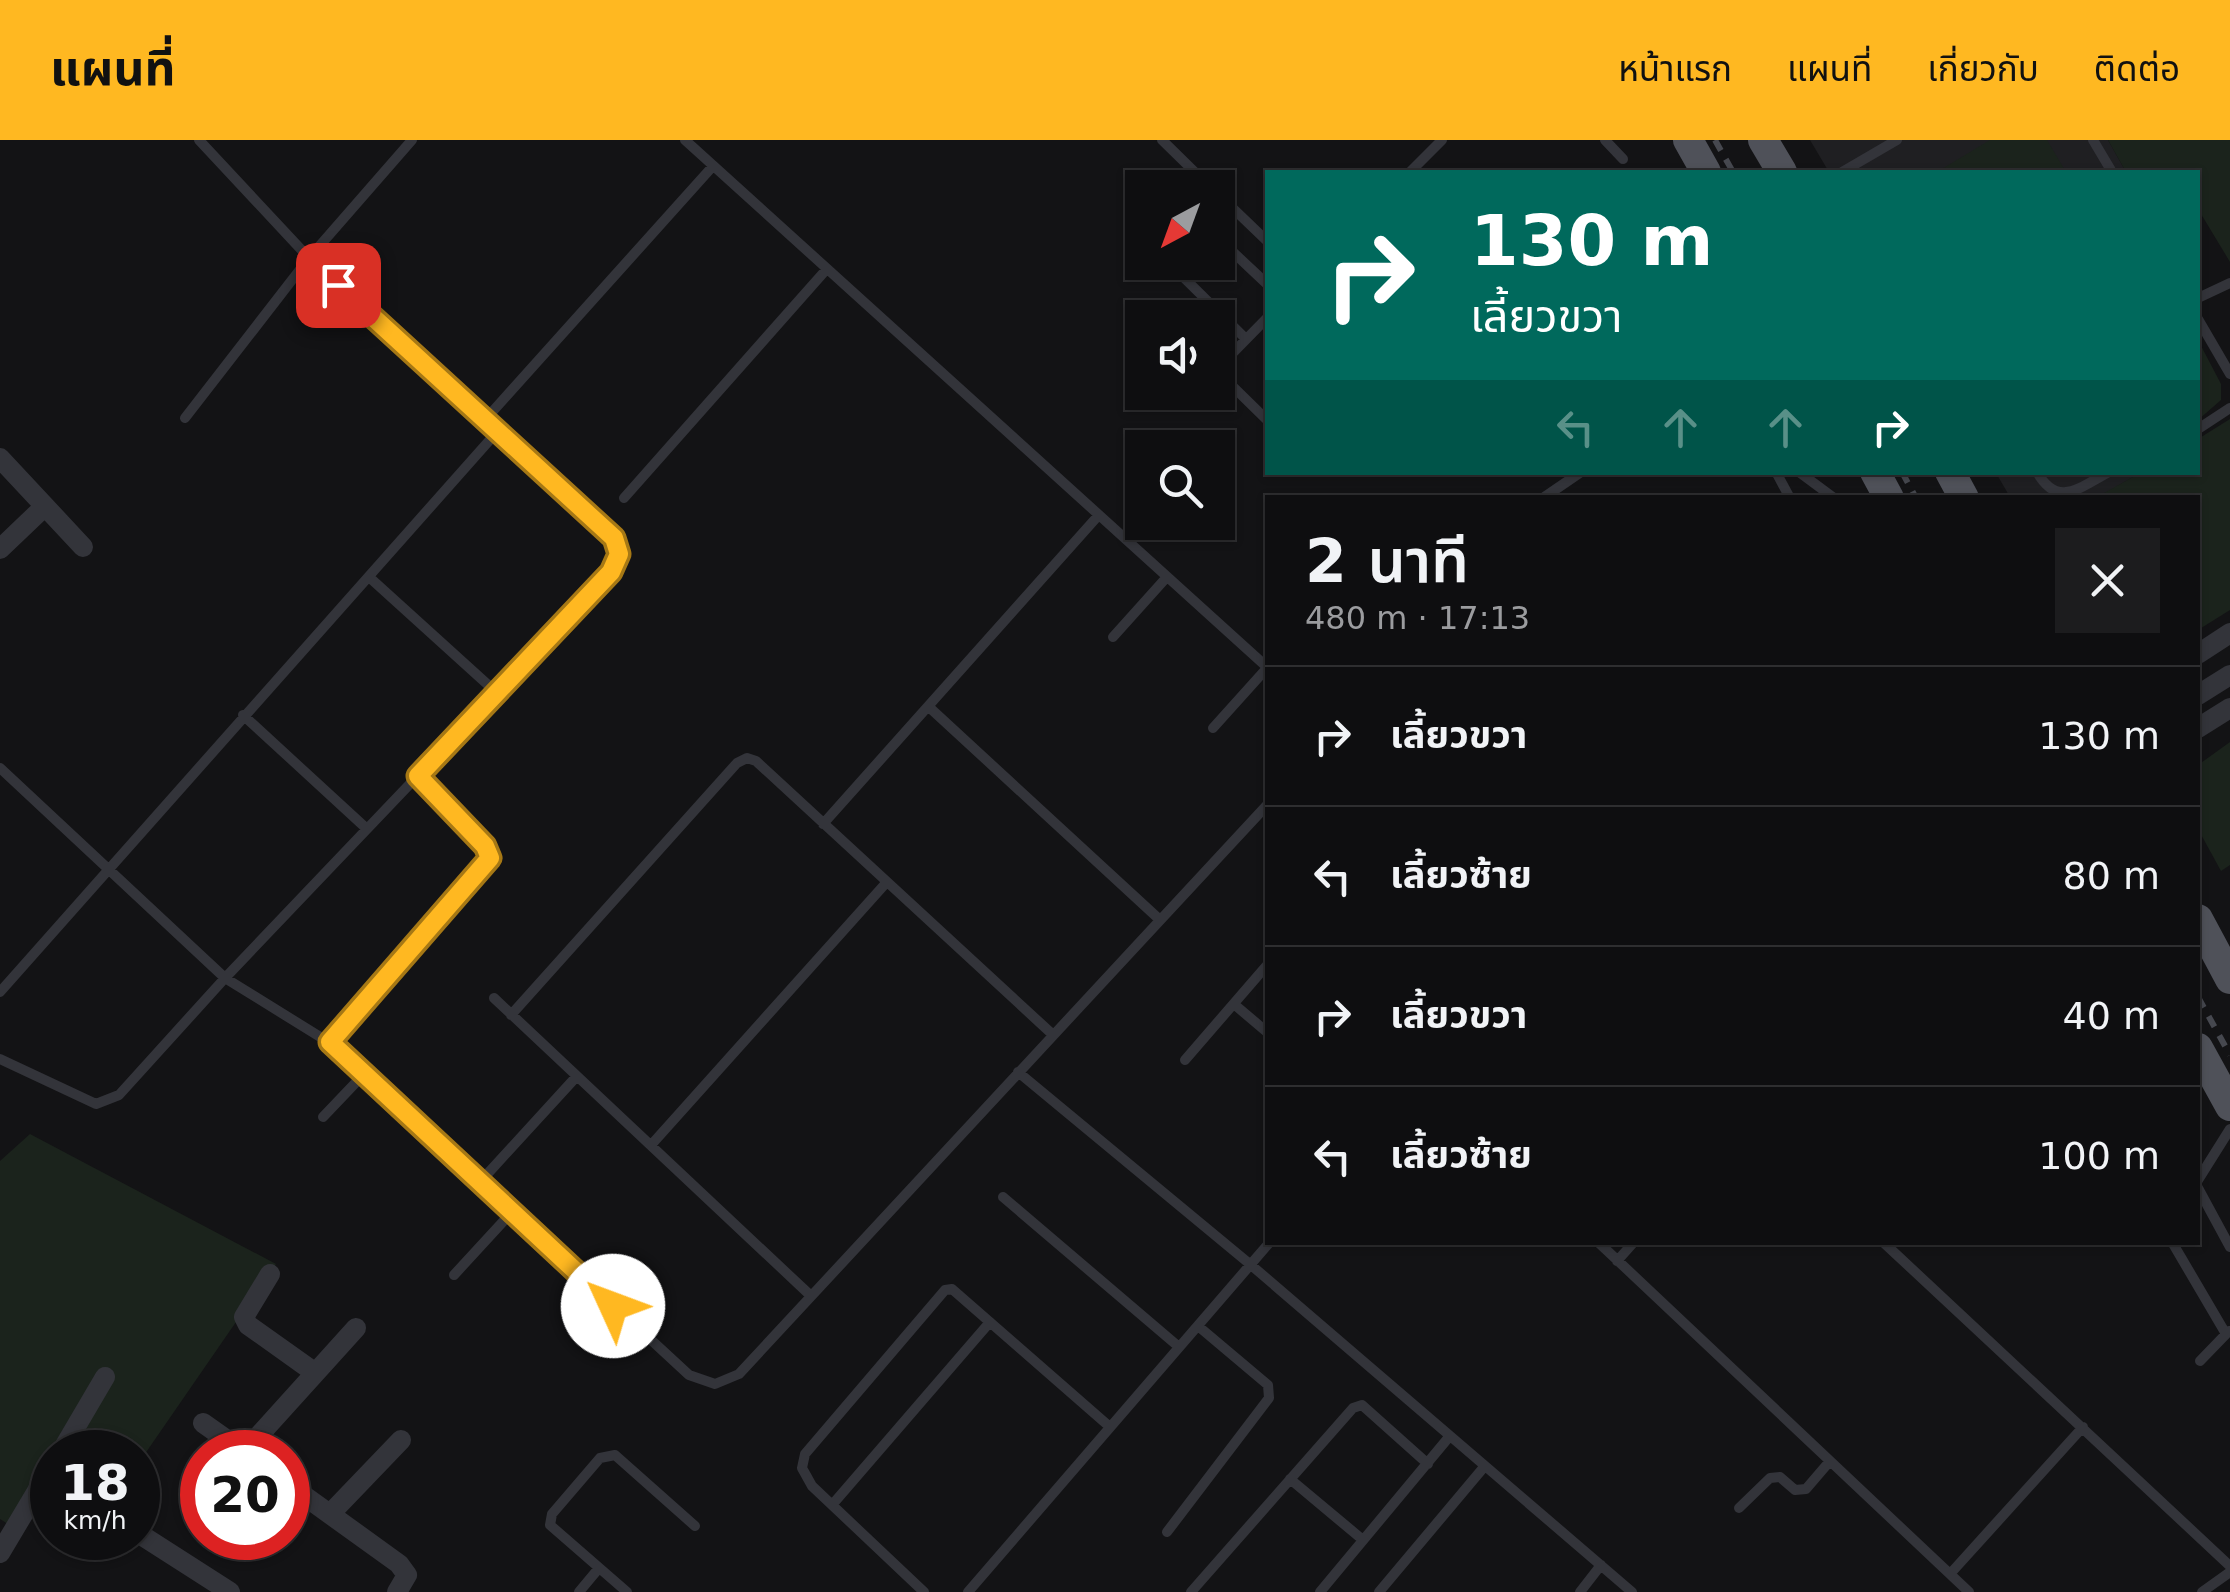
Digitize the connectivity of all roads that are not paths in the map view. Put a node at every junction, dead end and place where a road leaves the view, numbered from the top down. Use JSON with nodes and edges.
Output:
{"nodes":[{"id":1,"x":199,"y":140,"type":"edge"},
{"id":2,"x":412,"y":140,"type":"edge"},
{"id":3,"x":684,"y":140,"type":"edge"},
{"id":4,"x":1162,"y":140,"type":"edge"},
{"id":5,"x":1442,"y":140,"type":"edge"},
{"id":6,"x":1605,"y":140,"type":"edge"},
{"id":7,"x":1688,"y":140,"type":"edge"},
{"id":8,"x":1764,"y":140,"type":"edge"},
{"id":9,"x":1896,"y":140,"type":"edge"},
{"id":10,"x":2093,"y":140,"type":"edge"},
{"id":11,"x":1623,"y":159,"type":"dead end"},
{"id":12,"x":1861,"y":161,"type":"junction"},
{"id":13,"x":713,"y":166,"type":"junction"},
{"id":14,"x":1193,"y":170,"type":"edge"},
{"id":15,"x":1412,"y":170,"type":"edge"},
{"id":16,"x":1705,"y":170,"type":"edge"},
{"id":17,"x":1781,"y":170,"type":"edge"},
{"id":18,"x":1845,"y":170,"type":"edge"},
{"id":19,"x":1866,"y":170,"type":"edge"},
{"id":20,"x":2111,"y":170,"type":"edge"},
{"id":21,"x":1235,"y":210,"type":"edge"},
{"id":22,"x":1265,"y":239,"type":"edge"},
{"id":23,"x":1235,"y":254,"type":"edge"},
{"id":24,"x":309,"y":258,"type":"junction"},
{"id":25,"x":825,"y":271,"type":"junction"},
{"id":26,"x":1186,"y":280,"type":"edge"},
{"id":27,"x":2230,"y":282,"type":"edge"},
{"id":28,"x":1265,"y":283,"type":"edge"},
{"id":29,"x":2200,"y":297,"type":"edge"},
{"id":30,"x":1265,"y":320,"type":"edge"},
{"id":31,"x":2200,"y":322,"type":"edge"},
{"id":32,"x":1246,"y":339,"type":"junction"},
{"id":33,"x":1235,"y":351,"type":"edge"},
{"id":34,"x":2230,"y":374,"type":"edge"},
{"id":35,"x":1235,"y":388,"type":"edge"},
{"id":36,"x":2230,"y":408,"type":"edge"},
{"id":37,"x":185,"y":418,"type":"dead end"},
{"id":38,"x":1265,"y":419,"type":"edge"},
{"id":39,"x":484,"y":421,"type":"junction"},
{"id":40,"x":2200,"y":428,"type":"edge"},
{"id":41,"x":496,"y":432,"type":"junction"},
{"id":42,"x":0,"y":458,"type":"edge"},
{"id":43,"x":1576,"y":475,"type":"edge"},
{"id":44,"x":1803,"y":475,"type":"edge"},
{"id":45,"x":2039,"y":475,"type":"edge"},
{"id":46,"x":2103,"y":475,"type":"edge"},
{"id":47,"x":1558,"y":486,"type":"junction"},
{"id":48,"x":1547,"y":495,"type":"edge"},
{"id":49,"x":1563,"y":495,"type":"edge"},
{"id":50,"x":1830,"y":495,"type":"edge"},
{"id":51,"x":624,"y":498,"type":"dead end"},
{"id":52,"x":43,"y":508,"type":"junction"},
{"id":53,"x":1098,"y":517,"type":"junction"},
{"id":54,"x":83,"y":547,"type":"dead end"},
{"id":55,"x":0,"y":549,"type":"edge"},
{"id":56,"x":369,"y":578,"type":"junction"},
{"id":57,"x":1166,"y":578,"type":"junction"},
{"id":58,"x":2230,"y":633,"type":"edge"},
{"id":59,"x":1113,"y":636,"type":"dead end"},
{"id":60,"x":2200,"y":653,"type":"edge"},
{"id":61,"x":1265,"y":666,"type":"edge"},
{"id":62,"x":1265,"y":670,"type":"edge"},
{"id":63,"x":2230,"y":675,"type":"edge"},
{"id":64,"x":497,"y":693,"type":"junction"},
{"id":65,"x":2200,"y":694,"type":"edge"},
{"id":66,"x":930,"y":708,"type":"junction"},
{"id":67,"x":2230,"y":708,"type":"edge"},
{"id":68,"x":243,"y":716,"type":"junction"},
{"id":69,"x":2200,"y":727,"type":"edge"},
{"id":70,"x":1213,"y":728,"type":"dead end"},
{"id":71,"x":0,"y":768,"type":"edge"},
{"id":72,"x":418,"y":776,"type":"junction"},
{"id":73,"x":1265,"y":807,"type":"edge"},
{"id":74,"x":822,"y":824,"type":"junction"},
{"id":75,"x":367,"y":829,"type":"junction"},
{"id":76,"x":108,"y":868,"type":"junction"},
{"id":77,"x":886,"y":884,"type":"junction"},
{"id":78,"x":1159,"y":919,"type":"junction"},
{"id":79,"x":2200,"y":923,"type":"edge"},
{"id":80,"x":1265,"y":968,"type":"edge"},
{"id":81,"x":225,"y":978,"type":"junction"},
{"id":82,"x":2230,"y":979,"type":"edge"},
{"id":83,"x":0,"y":992,"type":"edge"},
{"id":84,"x":494,"y":998,"type":"dead end"},
{"id":85,"x":1235,"y":1005,"type":"junction"},
{"id":86,"x":512,"y":1014,"type":"junction"},
{"id":87,"x":1265,"y":1030,"type":"edge"},
{"id":88,"x":1051,"y":1033,"type":"junction"},
{"id":89,"x":330,"y":1042,"type":"junction"},
{"id":90,"x":2200,"y":1052,"type":"edge"},
{"id":91,"x":0,"y":1059,"type":"edge"},
{"id":92,"x":1184,"y":1060,"type":"dead end"},
{"id":93,"x":1018,"y":1072,"type":"junction"},
{"id":94,"x":363,"y":1075,"type":"junction"},
{"id":95,"x":577,"y":1076,"type":"junction"},
{"id":96,"x":2230,"y":1106,"type":"edge"},
{"id":97,"x":324,"y":1117,"type":"dead end"},
{"id":98,"x":2230,"y":1129,"type":"edge"},
{"id":99,"x":652,"y":1144,"type":"junction"},
{"id":100,"x":2200,"y":1177,"type":"edge"},
{"id":101,"x":480,"y":1182,"type":"junction"},
{"id":102,"x":2200,"y":1192,"type":"edge"},
{"id":103,"x":1003,"y":1196,"type":"dead end"},
{"id":104,"x":512,"y":1212,"type":"junction"},
{"id":105,"x":1267,"y":1245,"type":"edge"},
{"id":106,"x":1601,"y":1245,"type":"edge"},
{"id":107,"x":1631,"y":1245,"type":"edge"},
{"id":108,"x":1886,"y":1245,"type":"edge"},
{"id":109,"x":2174,"y":1245,"type":"edge"},
{"id":110,"x":2230,"y":1247,"type":"edge"},
{"id":111,"x":1617,"y":1261,"type":"junction"},
{"id":112,"x":1251,"y":1264,"type":"junction"},
{"id":113,"x":270,"y":1274,"type":"dead end"},
{"id":114,"x":454,"y":1275,"type":"dead end"},
{"id":115,"x":810,"y":1294,"type":"junction"},
{"id":116,"x":990,"y":1322,"type":"junction"},
{"id":117,"x":1198,"y":1326,"type":"junction"},
{"id":118,"x":356,"y":1328,"type":"dead end"},
{"id":119,"x":2228,"y":1332,"type":"edge"},
{"id":120,"x":1179,"y":1347,"type":"junction"},
{"id":121,"x":2200,"y":1360,"type":"dead end"},
{"id":122,"x":314,"y":1372,"type":"junction"},
{"id":123,"x":106,"y":1377,"type":"dead end"},
{"id":124,"x":204,"y":1423,"type":"dead end"},
{"id":125,"x":1110,"y":1427,"type":"junction"},
{"id":126,"x":2083,"y":1427,"type":"junction"},
{"id":127,"x":73,"y":1430,"type":"edge"},
{"id":128,"x":214,"y":1430,"type":"edge"},
{"id":129,"x":263,"y":1430,"type":"edge"},
{"id":130,"x":1449,"y":1437,"type":"junction"},
{"id":131,"x":401,"y":1440,"type":"dead end"},
{"id":132,"x":1830,"y":1462,"type":"junction"},
{"id":133,"x":1428,"y":1464,"type":"junction"},
{"id":134,"x":1484,"y":1466,"type":"junction"},
{"id":135,"x":1290,"y":1479,"type":"junction"},
{"id":136,"x":30,"y":1495,"type":"edge"},
{"id":137,"x":310,"y":1500,"type":"edge"},
{"id":138,"x":832,"y":1505,"type":"junction"},
{"id":139,"x":1739,"y":1508,"type":"dead end"},
{"id":140,"x":330,"y":1514,"type":"junction"},
{"id":141,"x":8,"y":1524,"type":"edge"},
{"id":142,"x":695,"y":1526,"type":"dead end"},
{"id":143,"x":1167,"y":1532,"type":"dead end"},
{"id":144,"x":1363,"y":1540,"type":"junction"},
{"id":145,"x":160,"y":1547,"type":"edge"},
{"id":146,"x":0,"y":1553,"type":"edge"},
{"id":147,"x":1601,"y":1566,"type":"junction"},
{"id":148,"x":599,"y":1568,"type":"junction"},
{"id":149,"x":2230,"y":1569,"type":"edge"},
{"id":150,"x":1950,"y":1574,"type":"junction"},
{"id":151,"x":230,"y":1592,"type":"edge"},
{"id":152,"x":397,"y":1592,"type":"edge"},
{"id":153,"x":579,"y":1592,"type":"edge"},
{"id":154,"x":628,"y":1592,"type":"edge"},
{"id":155,"x":924,"y":1592,"type":"edge"},
{"id":156,"x":968,"y":1592,"type":"edge"},
{"id":157,"x":1191,"y":1592,"type":"edge"},
{"id":158,"x":1320,"y":1592,"type":"edge"},
{"id":159,"x":1379,"y":1592,"type":"edge"},
{"id":160,"x":1580,"y":1592,"type":"edge"},
{"id":161,"x":1632,"y":1592,"type":"edge"},
{"id":162,"x":1969,"y":1592,"type":"edge"},
{"id":163,"x":2202,"y":1592,"type":"edge"}],
"edges":[{"from":1,"to":24,"type":"lane"},
{"from":2,"to":24,"type":"lane"},
{"from":3,"to":13,"type":"lane"},
{"from":4,"to":14,"type":"lane"},
{"from":5,"to":15,"type":"lane"},
{"from":6,"to":11,"type":"lane"},
{"from":7,"to":16,"type":"main road"},
{"from":8,"to":17,"type":"main road"},
{"from":9,"to":12,"type":"lane"},
{"from":10,"to":20,"type":"lane"},
{"from":12,"to":18,"type":"lane"},
{"from":12,"to":19,"type":"lane"},
{"from":13,"to":25,"type":"lane"},
{"from":13,"to":39,"type":"lane"},
{"from":21,"to":22,"type":"lane"},
{"from":23,"to":28,"type":"lane"},
{"from":24,"to":37,"type":"lane"},
{"from":24,"to":39,"type":"lane"},
{"from":25,"to":51,"type":"lane"},
{"from":25,"to":53,"type":"lane"},
{"from":26,"to":32,"type":"lane"},
{"from":27,"to":29,"type":"lane"},
{"from":30,"to":32,"type":"lane"},
{"from":31,"to":34,"type":"lane"},
{"from":32,"to":33,"type":"lane"},
{"from":35,"to":38,"type":"lane"},
{"from":36,"to":40,"type":"lane"},
{"from":39,"to":41,"type":"lane"},
{"from":41,"to":56,"type":"lane"},
{"from":41,"to":64,"type":"lane"},
{"from":42,"to":52,"type":"street"},
{"from":43,"to":47,"type":"lane"},
{"from":44,"to":50,"type":"lane"},
{"from":45,"to":46,"type":"lane"},
{"from":47,"to":48,"type":"lane"},
{"from":47,"to":49,"type":"lane"},
{"from":52,"to":54,"type":"street"},
{"from":52,"to":55,"type":"street"},
{"from":53,"to":57,"type":"lane"},
{"from":53,"to":66,"type":"lane"},
{"from":56,"to":64,"type":"lane"},
{"from":56,"to":68,"type":"lane"},
{"from":57,"to":59,"type":"lane"},
{"from":57,"to":61,"type":"lane"},
{"from":58,"to":60,"type":"street"},
{"from":62,"to":70,"type":"lane"},
{"from":63,"to":65,"type":"street"},
{"from":64,"to":72,"type":"lane"},
{"from":66,"to":74,"type":"lane"},
{"from":66,"to":78,"type":"lane"},
{"from":67,"to":69,"type":"street"},
{"from":68,"to":75,"type":"lane"},
{"from":68,"to":76,"type":"lane"},
{"from":71,"to":76,"type":"lane"},
{"from":72,"to":75,"type":"lane"},
{"from":72,"to":89,"type":"lane"},
{"from":73,"to":78,"type":"lane"},
{"from":74,"to":77,"type":"lane"},
{"from":74,"to":86,"type":"lane"},
{"from":75,"to":81,"type":"lane"},
{"from":76,"to":81,"type":"lane"},
{"from":76,"to":83,"type":"lane"},
{"from":77,"to":88,"type":"lane"},
{"from":77,"to":99,"type":"lane"},
{"from":78,"to":88,"type":"lane"},
{"from":79,"to":82,"type":"main road"},
{"from":80,"to":85,"type":"lane"},
{"from":81,"to":89,"type":"lane"},
{"from":81,"to":91,"type":"lane"},
{"from":84,"to":86,"type":"lane"},
{"from":85,"to":87,"type":"lane"},
{"from":85,"to":92,"type":"lane"},
{"from":86,"to":95,"type":"lane"},
{"from":88,"to":93,"type":"lane"},
{"from":89,"to":94,"type":"lane"},
{"from":90,"to":96,"type":"main road"},
{"from":93,"to":112,"type":"lane"},
{"from":93,"to":115,"type":"lane"},
{"from":94,"to":97,"type":"lane"},
{"from":94,"to":101,"type":"lane"},
{"from":95,"to":99,"type":"lane"},
{"from":95,"to":101,"type":"lane"},
{"from":98,"to":100,"type":"lane"},
{"from":99,"to":115,"type":"lane"},
{"from":101,"to":104,"type":"lane"},
{"from":102,"to":110,"type":"lane"},
{"from":103,"to":120,"type":"lane"},
{"from":104,"to":114,"type":"lane"},
{"from":104,"to":115,"type":"lane"},
{"from":105,"to":112,"type":"lane"},
{"from":106,"to":111,"type":"lane"},
{"from":107,"to":111,"type":"lane"},
{"from":108,"to":126,"type":"lane"},
{"from":109,"to":119,"type":"lane"},
{"from":111,"to":132,"type":"lane"},
{"from":112,"to":117,"type":"lane"},
{"from":112,"to":130,"type":"lane"},
{"from":113,"to":122,"type":"street"},
{"from":116,"to":125,"type":"lane"},
{"from":116,"to":138,"type":"lane"},
{"from":116,"to":138,"type":"lane"},
{"from":117,"to":120,"type":"lane"},
{"from":117,"to":143,"type":"lane"},
{"from":118,"to":122,"type":"street"},
{"from":119,"to":121,"type":"lane"},
{"from":120,"to":125,"type":"lane"},
{"from":122,"to":129,"type":"street"},
{"from":123,"to":127,"type":"street"},
{"from":124,"to":128,"type":"street"},
{"from":125,"to":156,"type":"lane"},
{"from":126,"to":149,"type":"lane"},
{"from":126,"to":150,"type":"lane"},
{"from":130,"to":133,"type":"lane"},
{"from":130,"to":134,"type":"lane"},
{"from":131,"to":140,"type":"street"},
{"from":132,"to":139,"type":"lane"},
{"from":132,"to":150,"type":"lane"},
{"from":133,"to":135,"type":"lane"},
{"from":133,"to":144,"type":"lane"},
{"from":134,"to":147,"type":"lane"},
{"from":134,"to":159,"type":"lane"},
{"from":135,"to":144,"type":"lane"},
{"from":135,"to":157,"type":"lane"},
{"from":136,"to":141,"type":"street"},
{"from":137,"to":140,"type":"street"},
{"from":138,"to":155,"type":"lane"},
{"from":140,"to":152,"type":"street"},
{"from":141,"to":146,"type":"street"},
{"from":142,"to":148,"type":"lane"},
{"from":144,"to":158,"type":"lane"},
{"from":145,"to":151,"type":"street"},
{"from":147,"to":160,"type":"lane"},
{"from":147,"to":161,"type":"lane"},
{"from":148,"to":153,"type":"lane"},
{"from":148,"to":154,"type":"lane"},
{"from":149,"to":163,"type":"lane"},
{"from":150,"to":162,"type":"lane"}]}
